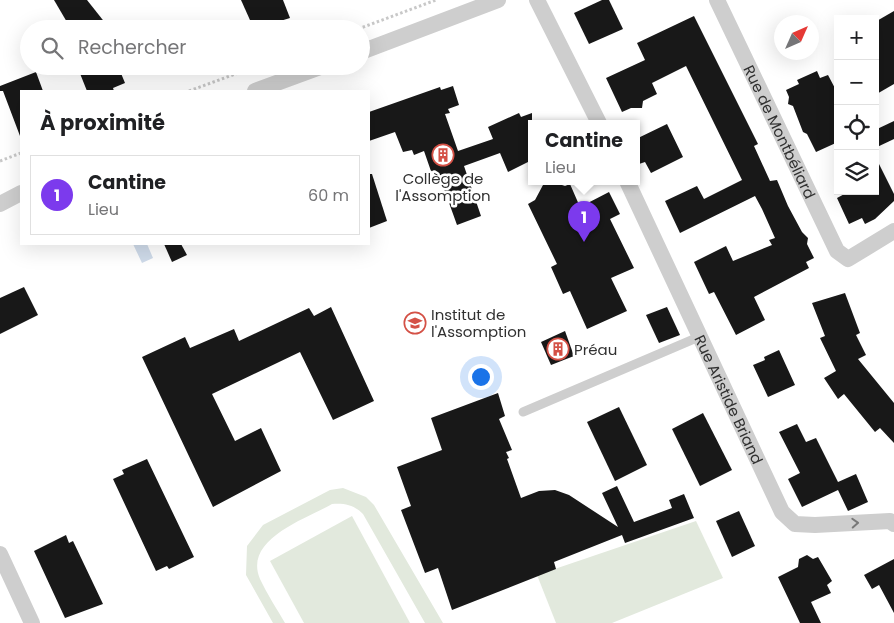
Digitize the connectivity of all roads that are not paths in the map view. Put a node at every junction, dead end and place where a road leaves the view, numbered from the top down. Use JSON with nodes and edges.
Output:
{"nodes":[{"id":1,"x":498,"y":0,"type":"edge"},
{"id":2,"x":537,"y":0,"type":"edge"},
{"id":3,"x":717,"y":0,"type":"edge"},
{"id":4,"x":370,"y":49,"type":"edge"},
{"id":5,"x":299,"y":75,"type":"edge"},
{"id":6,"x":258,"y":90,"type":"edge"},
{"id":7,"x":597,"y":120,"type":"edge"},
{"id":8,"x":629,"y":185,"type":"edge"},
{"id":9,"x":20,"y":194,"type":"edge"},
{"id":10,"x":0,"y":204,"type":"edge"},
{"id":11,"x":894,"y":231,"type":"edge"},
{"id":12,"x":701,"y":336,"type":"junction"},
{"id":13,"x":523,"y":412,"type":"dead end"},
{"id":14,"x":894,"y":524,"type":"edge"},
{"id":15,"x":0,"y":554,"type":"edge"},
{"id":16,"x":32,"y":623,"type":"edge"}],
"edges":[{"from":1,"to":4,"type":"street"},
{"from":2,"to":7,"type":"street"},
{"from":3,"to":11,"type":"street","name":"Rue de Montbéliard"},
{"from":5,"to":6,"type":"street"},
{"from":8,"to":12,"type":"street","name":"Rue Aristide Briand"},
{"from":9,"to":10,"type":"street"},
{"from":12,"to":13,"type":"lane"},
{"from":12,"to":14,"type":"street","name":"Rue Aristide Briand","one_way":true},
{"from":15,"to":16,"type":"street"}]}
